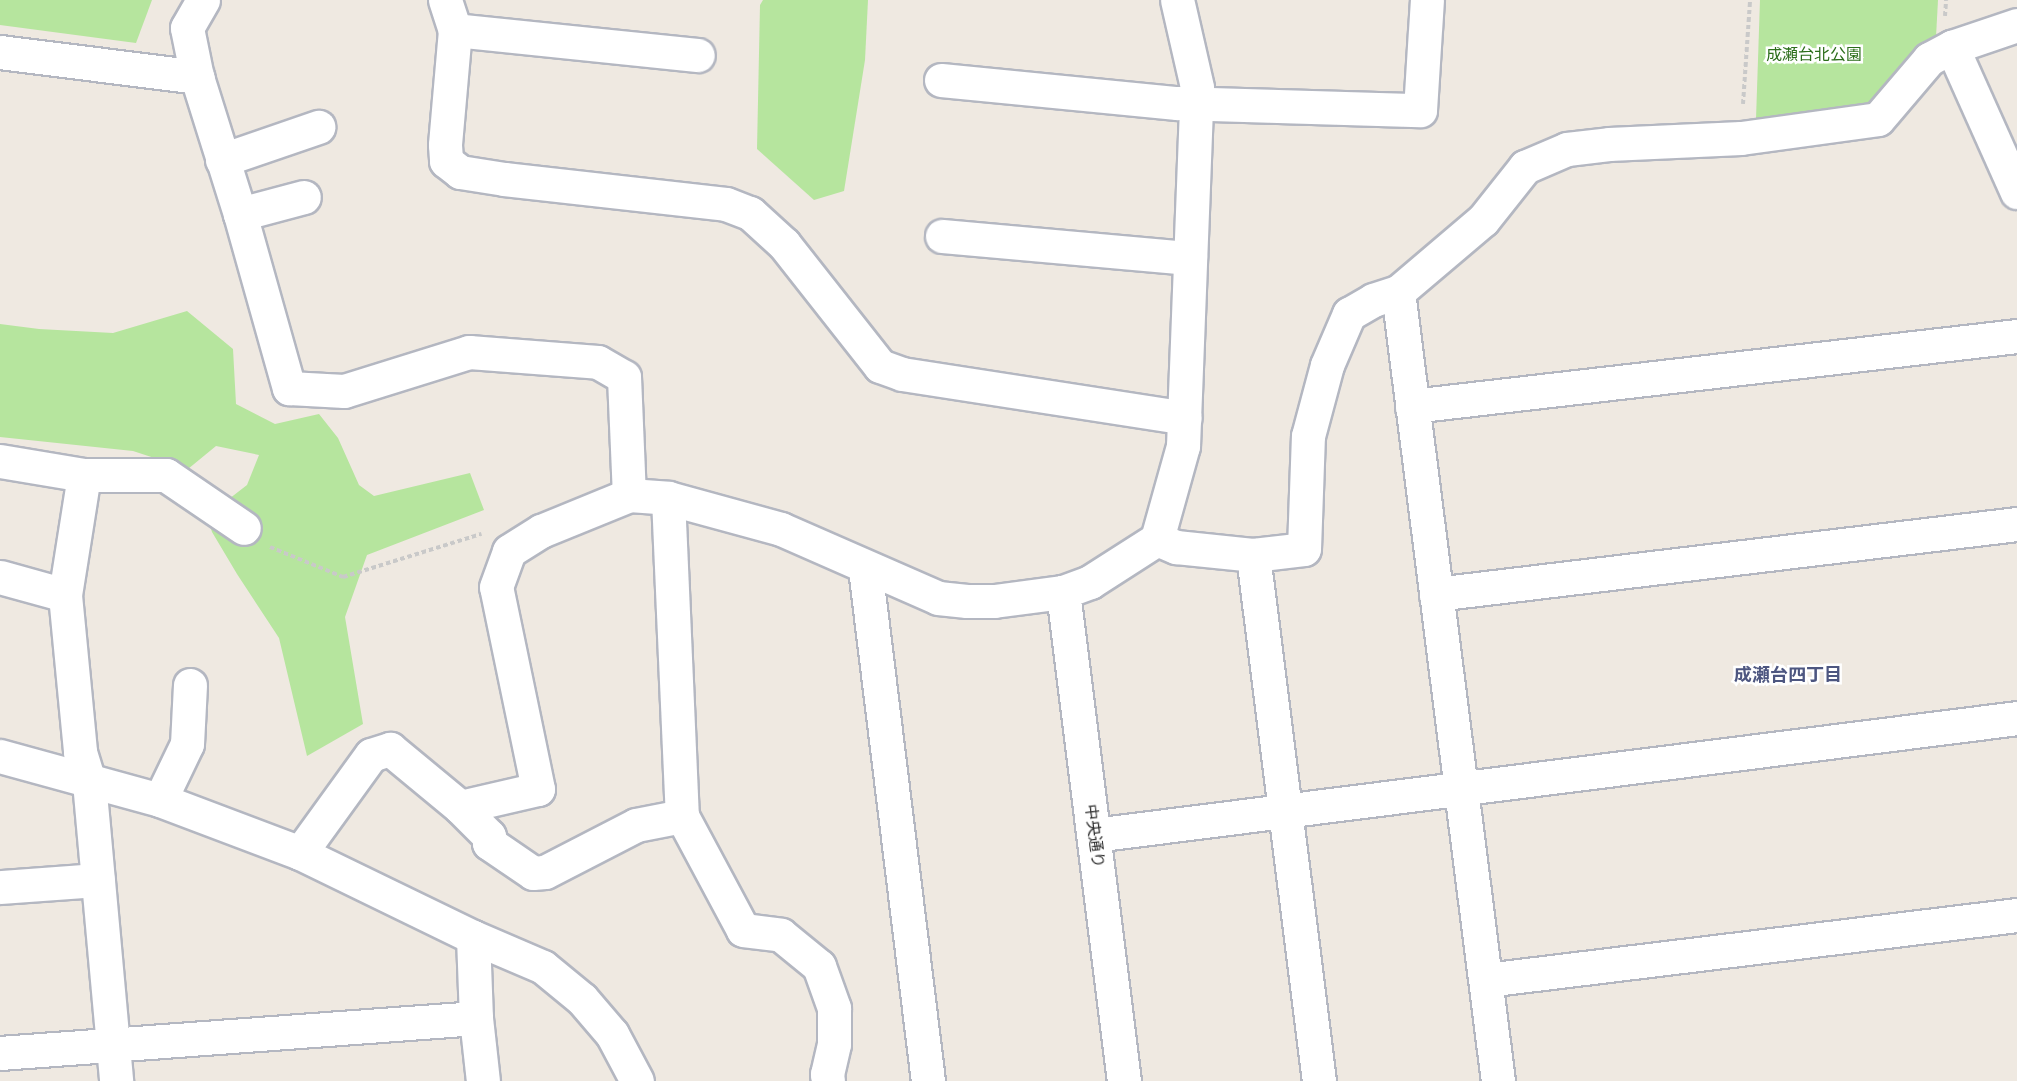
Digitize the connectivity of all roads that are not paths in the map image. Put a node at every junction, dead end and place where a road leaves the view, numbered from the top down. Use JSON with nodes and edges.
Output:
{"nodes":[{"id":1,"x":203,"y":0,"type":"edge"},
{"id":2,"x":1177,"y":0,"type":"edge"},
{"id":3,"x":1427,"y":0,"type":"edge"},
{"id":4,"x":450,"y":15,"type":"edge"},
{"id":5,"x":2017,"y":25,"type":"edge"},
{"id":6,"x":1952,"y":47,"type":"junction"},
{"id":7,"x":0,"y":52,"type":"edge"},
{"id":8,"x":698,"y":55,"type":"dead end"},
{"id":9,"x":197,"y":77,"type":"junction"},
{"id":10,"x":941,"y":80,"type":"dead end"},
{"id":11,"x":1196,"y":102,"type":"junction"},
{"id":12,"x":318,"y":127,"type":"dead end"},
{"id":13,"x":222,"y":160,"type":"junction"},
{"id":14,"x":2017,"y":192,"type":"edge"},
{"id":15,"x":304,"y":197,"type":"dead end"},
{"id":16,"x":240,"y":214,"type":"junction"},
{"id":17,"x":942,"y":236,"type":"dead end"},
{"id":18,"x":1190,"y":258,"type":"junction"},
{"id":19,"x":1398,"y":292,"type":"junction"},
{"id":20,"x":2017,"y":336,"type":"edge"},
{"id":21,"x":1412,"y":406,"type":"junction"},
{"id":22,"x":1185,"y":418,"type":"junction"},
{"id":23,"x":0,"y":461,"type":"edge"},
{"id":24,"x":84,"y":475,"type":"junction"},
{"id":25,"x":629,"y":495,"type":"junction"},
{"id":26,"x":668,"y":498,"type":"junction"},
{"id":27,"x":2017,"y":524,"type":"edge"},
{"id":28,"x":244,"y":528,"type":"road end"},
{"id":29,"x":1157,"y":539,"type":"junction"},
{"id":30,"x":1253,"y":555,"type":"junction"},
{"id":31,"x":865,"y":568,"type":"junction"},
{"id":32,"x":0,"y":577,"type":"edge"},
{"id":33,"x":1063,"y":592,"type":"junction"},
{"id":34,"x":1436,"y":594,"type":"junction"},
{"id":35,"x":65,"y":595,"type":"junction"},
{"id":36,"x":190,"y":685,"type":"dead end"},
{"id":37,"x":2017,"y":718,"type":"edge"},
{"id":38,"x":0,"y":756,"type":"edge"},
{"id":39,"x":89,"y":782,"type":"junction"},
{"id":40,"x":1461,"y":788,"type":"junction"},
{"id":41,"x":160,"y":800,"type":"junction"},
{"id":42,"x":460,"y":807,"type":"junction"},
{"id":43,"x":1285,"y":811,"type":"junction"},
{"id":44,"x":682,"y":816,"type":"junction"},
{"id":45,"x":1094,"y":835,"type":"junction"},
{"id":46,"x":300,"y":854,"type":"junction"},
{"id":47,"x":98,"y":880,"type":"junction"},
{"id":48,"x":0,"y":887,"type":"edge"},
{"id":49,"x":2017,"y":915,"type":"edge"},
{"id":50,"x":473,"y":937,"type":"junction"},
{"id":51,"x":1486,"y":980,"type":"junction"},
{"id":52,"x":476,"y":1018,"type":"junction"},
{"id":53,"x":113,"y":1045,"type":"junction"},
{"id":54,"x":0,"y":1053,"type":"edge"},
{"id":55,"x":116,"y":1081,"type":"edge"},
{"id":56,"x":483,"y":1081,"type":"edge"},
{"id":57,"x":637,"y":1081,"type":"edge"},
{"id":58,"x":828,"y":1081,"type":"edge"},
{"id":59,"x":928,"y":1081,"type":"edge"},
{"id":60,"x":1124,"y":1081,"type":"edge"},
{"id":61,"x":1318,"y":1081,"type":"edge"},
{"id":62,"x":1498,"y":1081,"type":"edge"}],
"edges":[{"from":1,"to":9,"type":"street"},
{"from":2,"to":11,"type":"street"},
{"from":3,"to":11,"type":"street"},
{"from":4,"to":8,"type":"street"},
{"from":4,"to":22,"type":"street"},
{"from":5,"to":6,"type":"street"},
{"from":6,"to":14,"type":"street"},
{"from":6,"to":19,"type":"street"},
{"from":7,"to":9,"type":"street"},
{"from":9,"to":13,"type":"street"},
{"from":10,"to":11,"type":"street"},
{"from":11,"to":18,"type":"street"},
{"from":12,"to":13,"type":"street"},
{"from":13,"to":16,"type":"street"},
{"from":15,"to":16,"type":"street"},
{"from":16,"to":25,"type":"street"},
{"from":17,"to":18,"type":"street"},
{"from":18,"to":22,"type":"street"},
{"from":19,"to":21,"type":"street"},
{"from":19,"to":30,"type":"street"},
{"from":20,"to":21,"type":"street"},
{"from":21,"to":34,"type":"street"},
{"from":22,"to":29,"type":"street"},
{"from":23,"to":24,"type":"street"},
{"from":24,"to":28,"type":"street"},
{"from":24,"to":35,"type":"street"},
{"from":25,"to":26,"type":"street"},
{"from":25,"to":42,"type":"street"},
{"from":26,"to":31,"type":"street"},
{"from":26,"to":44,"type":"street"},
{"from":27,"to":34,"type":"street"},
{"from":29,"to":30,"type":"street"},
{"from":29,"to":33,"type":"street"},
{"from":30,"to":43,"type":"street"},
{"from":31,"to":33,"type":"street"},
{"from":31,"to":59,"type":"street"},
{"from":32,"to":35,"type":"street"},
{"from":33,"to":45,"type":"street","name":"中央通り"},
{"from":34,"to":40,"type":"street"},
{"from":35,"to":39,"type":"street"},
{"from":36,"to":41,"type":"street"},
{"from":37,"to":40,"type":"street"},
{"from":38,"to":39,"type":"street"},
{"from":39,"to":41,"type":"street"},
{"from":39,"to":47,"type":"street"},
{"from":40,"to":43,"type":"street"},
{"from":40,"to":51,"type":"street"},
{"from":41,"to":46,"type":"street"},
{"from":42,"to":44,"type":"street"},
{"from":42,"to":46,"type":"street"},
{"from":43,"to":45,"type":"street"},
{"from":43,"to":61,"type":"street"},
{"from":44,"to":58,"type":"street"},
{"from":45,"to":60,"type":"street","name":"中央通り"},
{"from":46,"to":50,"type":"street"},
{"from":47,"to":48,"type":"street"},
{"from":47,"to":53,"type":"street"},
{"from":49,"to":51,"type":"street"},
{"from":50,"to":52,"type":"street"},
{"from":50,"to":57,"type":"street"},
{"from":51,"to":62,"type":"street"},
{"from":52,"to":53,"type":"street"},
{"from":52,"to":56,"type":"street"},
{"from":53,"to":54,"type":"street"},
{"from":53,"to":55,"type":"street"}]}
